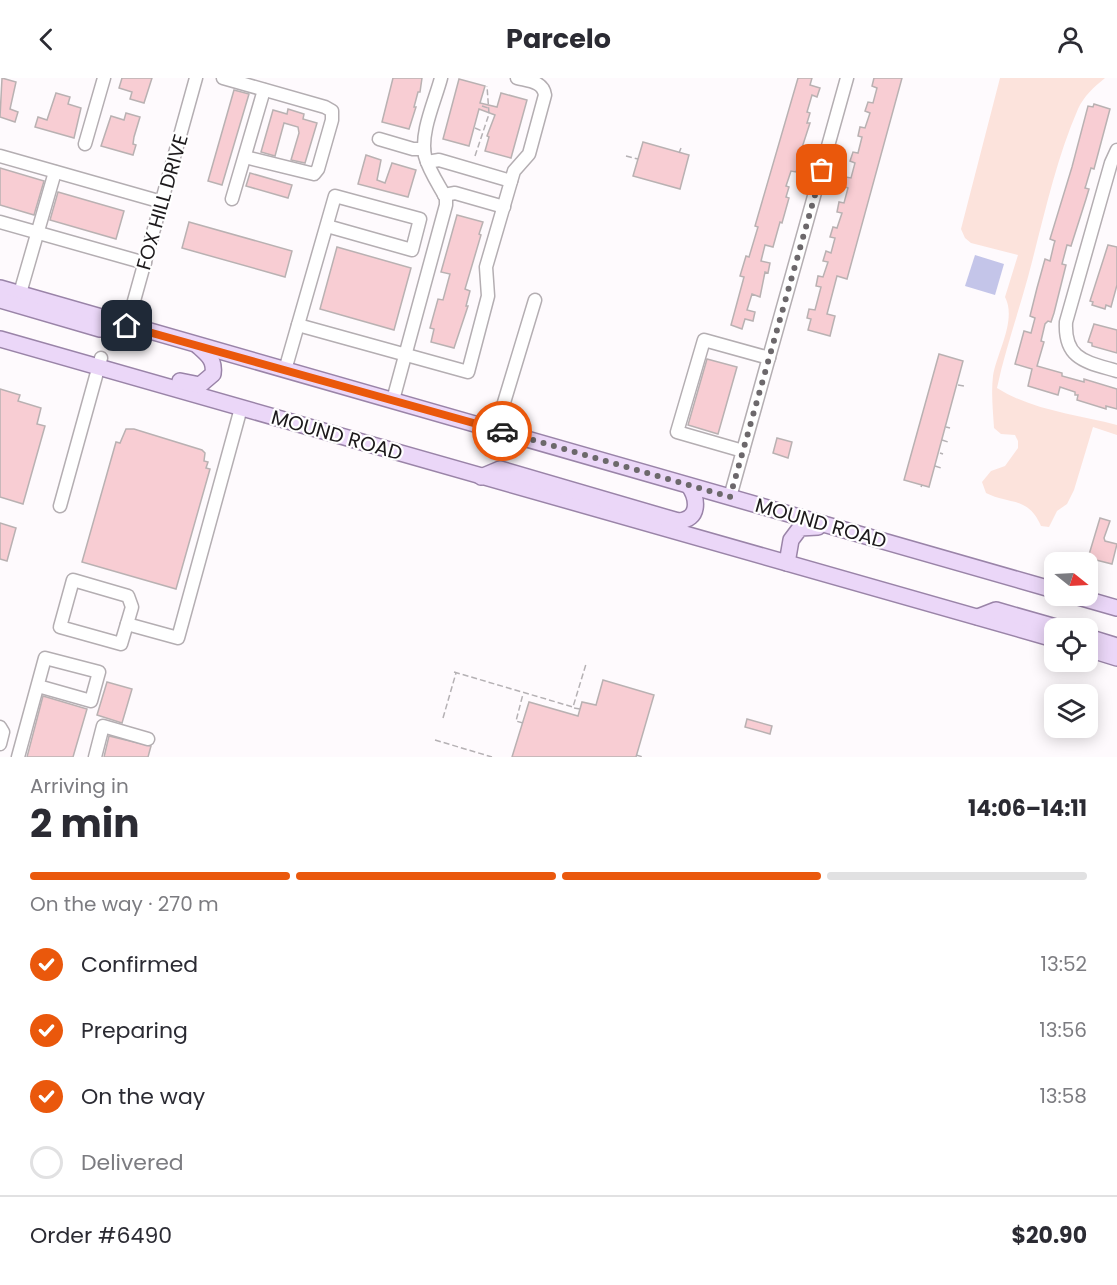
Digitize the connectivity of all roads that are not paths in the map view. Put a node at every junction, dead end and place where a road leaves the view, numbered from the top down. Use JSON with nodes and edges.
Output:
{"nodes":[{"id":1,"x":104,"y":78,"type":"edge"},
{"id":2,"x":196,"y":78,"type":"edge"},
{"id":3,"x":223,"y":78,"type":"edge"},
{"id":4,"x":441,"y":78,"type":"edge"},
{"id":5,"x":517,"y":78,"type":"edge"},
{"id":6,"x":847,"y":78,"type":"edge"},
{"id":7,"x":264,"y":90,"type":"junction"},
{"id":8,"x":379,"y":139,"type":"dead end"},
{"id":9,"x":85,"y":144,"type":"dead end"},
{"id":10,"x":424,"y":149,"type":"junction"},
{"id":11,"x":1117,"y":150,"type":"edge"},
{"id":12,"x":0,"y":156,"type":"edge"},
{"id":13,"x":245,"y":157,"type":"junction"},
{"id":14,"x":428,"y":162,"type":"junction"},
{"id":15,"x":55,"y":172,"type":"junction"},
{"id":16,"x":511,"y":181,"type":"junction"},
{"id":17,"x":444,"y":195,"type":"junction"},
{"id":18,"x":232,"y":199,"type":"dead end"},
{"id":19,"x":162,"y":202,"type":"junction"},
{"id":20,"x":504,"y":207,"type":"junction"},
{"id":21,"x":0,"y":222,"type":"edge"},
{"id":22,"x":327,"y":226,"type":"junction"},
{"id":23,"x":38,"y":232,"type":"junction"},
{"id":24,"x":145,"y":263,"type":"junction"},
{"id":25,"x":0,"y":288,"type":"edge"},
{"id":26,"x":0,"y":300,"type":"edge"},
{"id":27,"x":18,"y":300,"type":"junction"},
{"id":28,"x":535,"y":300,"type":"dead end"},
{"id":29,"x":298,"y":325,"type":"junction"},
{"id":30,"x":127,"y":326,"type":"junction"},
{"id":31,"x":0,"y":338,"type":"edge"},
{"id":32,"x":198,"y":345,"type":"junction"},
{"id":33,"x":405,"y":355,"type":"junction"},
{"id":34,"x":769,"y":358,"type":"junction"},
{"id":35,"x":99,"y":362,"type":"junction"},
{"id":36,"x":285,"y":370,"type":"junction"},
{"id":37,"x":1117,"y":371,"type":"edge"},
{"id":38,"x":393,"y":400,"type":"junction"},
{"id":39,"x":241,"y":408,"type":"junction"},
{"id":40,"x":496,"y":429,"type":"junction"},
{"id":41,"x":743,"y":451,"type":"junction"},
{"id":42,"x":481,"y":477,"type":"junction"},
{"id":43,"x":689,"y":486,"type":"junction"},
{"id":44,"x":730,"y":497,"type":"junction"},
{"id":45,"x":60,"y":506,"type":"dead end"},
{"id":46,"x":830,"y":526,"type":"junction"},
{"id":47,"x":787,"y":563,"type":"junction"},
{"id":48,"x":1044,"y":587,"type":"edge"},
{"id":49,"x":1098,"y":603,"type":"edge"},
{"id":50,"x":1117,"y":608,"type":"edge"},
{"id":51,"x":978,"y":617,"type":"junction"},
{"id":52,"x":127,"y":624,"type":"junction"},
{"id":53,"x":1044,"y":624,"type":"edge"},
{"id":54,"x":1044,"y":636,"type":"edge"},
{"id":55,"x":1098,"y":640,"type":"edge"},
{"id":56,"x":1117,"y":645,"type":"edge"},
{"id":57,"x":1098,"y":652,"type":"edge"},
{"id":58,"x":1117,"y":658,"type":"edge"},
{"id":59,"x":38,"y":686,"type":"junction"},
{"id":60,"x":0,"y":727,"type":"edge"},
{"id":61,"x":147,"y":739,"type":"dead end"},
{"id":62,"x":0,"y":744,"type":"edge"},
{"id":63,"x":18,"y":757,"type":"edge"},
{"id":64,"x":95,"y":757,"type":"edge"}],
"edges":[{"from":1,"to":9,"type":"street"},
{"from":2,"to":19,"type":"street","name":"FOX HILL DRIVE"},
{"from":3,"to":7,"type":"street"},
{"from":4,"to":10,"type":"street"},
{"from":5,"to":16,"type":"street"},
{"from":6,"to":34,"type":"street"},
{"from":7,"to":13,"type":"street"},
{"from":7,"to":13,"type":"street"},
{"from":8,"to":10,"type":"street"},
{"from":10,"to":14,"type":"street"},
{"from":11,"to":37,"type":"street"},
{"from":12,"to":15,"type":"street"},
{"from":13,"to":18,"type":"street"},
{"from":14,"to":16,"type":"street"},
{"from":14,"to":17,"type":"street"},
{"from":15,"to":19,"type":"street"},
{"from":15,"to":23,"type":"street"},
{"from":16,"to":20,"type":"street"},
{"from":17,"to":20,"type":"street"},
{"from":17,"to":33,"type":"street"},
{"from":19,"to":24,"type":"street","name":"FOX HILL DRIVE"},
{"from":20,"to":33,"type":"street"},
{"from":21,"to":23,"type":"street"},
{"from":22,"to":22,"type":"street"},
{"from":22,"to":29,"type":"street"},
{"from":23,"to":24,"type":"street"},
{"from":23,"to":27,"type":"street"},
{"from":24,"to":30,"type":"street","name":"FOX HILL DRIVE"},
{"from":25,"to":27,"type":"main road"},
{"from":26,"to":27,"type":"main road"},
{"from":27,"to":30,"type":"main road","name":"MOUND ROAD"},
{"from":28,"to":40,"type":"street"},
{"from":29,"to":33,"type":"street"},
{"from":29,"to":36,"type":"street"},
{"from":30,"to":32,"type":"main road","name":"MOUND ROAD"},
{"from":31,"to":35,"type":"main road","name":"MOUND ROAD"},
{"from":32,"to":35,"type":"main road"},
{"from":32,"to":36,"type":"main road","name":"MOUND ROAD"},
{"from":33,"to":38,"type":"street"},
{"from":34,"to":41,"type":"street"},
{"from":34,"to":41,"type":"street"},
{"from":35,"to":39,"type":"main road","name":"MOUND ROAD"},
{"from":35,"to":45,"type":"street"},
{"from":36,"to":38,"type":"main road","name":"MOUND ROAD"},
{"from":38,"to":40,"type":"main road","name":"MOUND ROAD"},
{"from":39,"to":42,"type":"main road","name":"MOUND ROAD"},
{"from":39,"to":52,"type":"street"},
{"from":40,"to":43,"type":"main road","name":"MOUND ROAD"},
{"from":41,"to":44,"type":"street"},
{"from":42,"to":43,"type":"main road"},
{"from":42,"to":47,"type":"main road","name":"MOUND ROAD"},
{"from":43,"to":44,"type":"main road","name":"MOUND ROAD"},
{"from":44,"to":46,"type":"main road","name":"MOUND ROAD"},
{"from":46,"to":47,"type":"main road"},
{"from":46,"to":48,"type":"main road","name":"MOUND ROAD"},
{"from":47,"to":51,"type":"main road","name":"MOUND ROAD"},
{"from":49,"to":50,"type":"main road"},
{"from":51,"to":53,"type":"main road"},
{"from":51,"to":54,"type":"main road","name":"MOUND ROAD"},
{"from":52,"to":52,"type":"street"},
{"from":55,"to":56,"type":"main road"},
{"from":57,"to":58,"type":"main road"},
{"from":59,"to":59,"type":"street"},
{"from":59,"to":63,"type":"street"},
{"from":60,"to":62,"type":"street"},
{"from":61,"to":64,"type":"street"}]}
